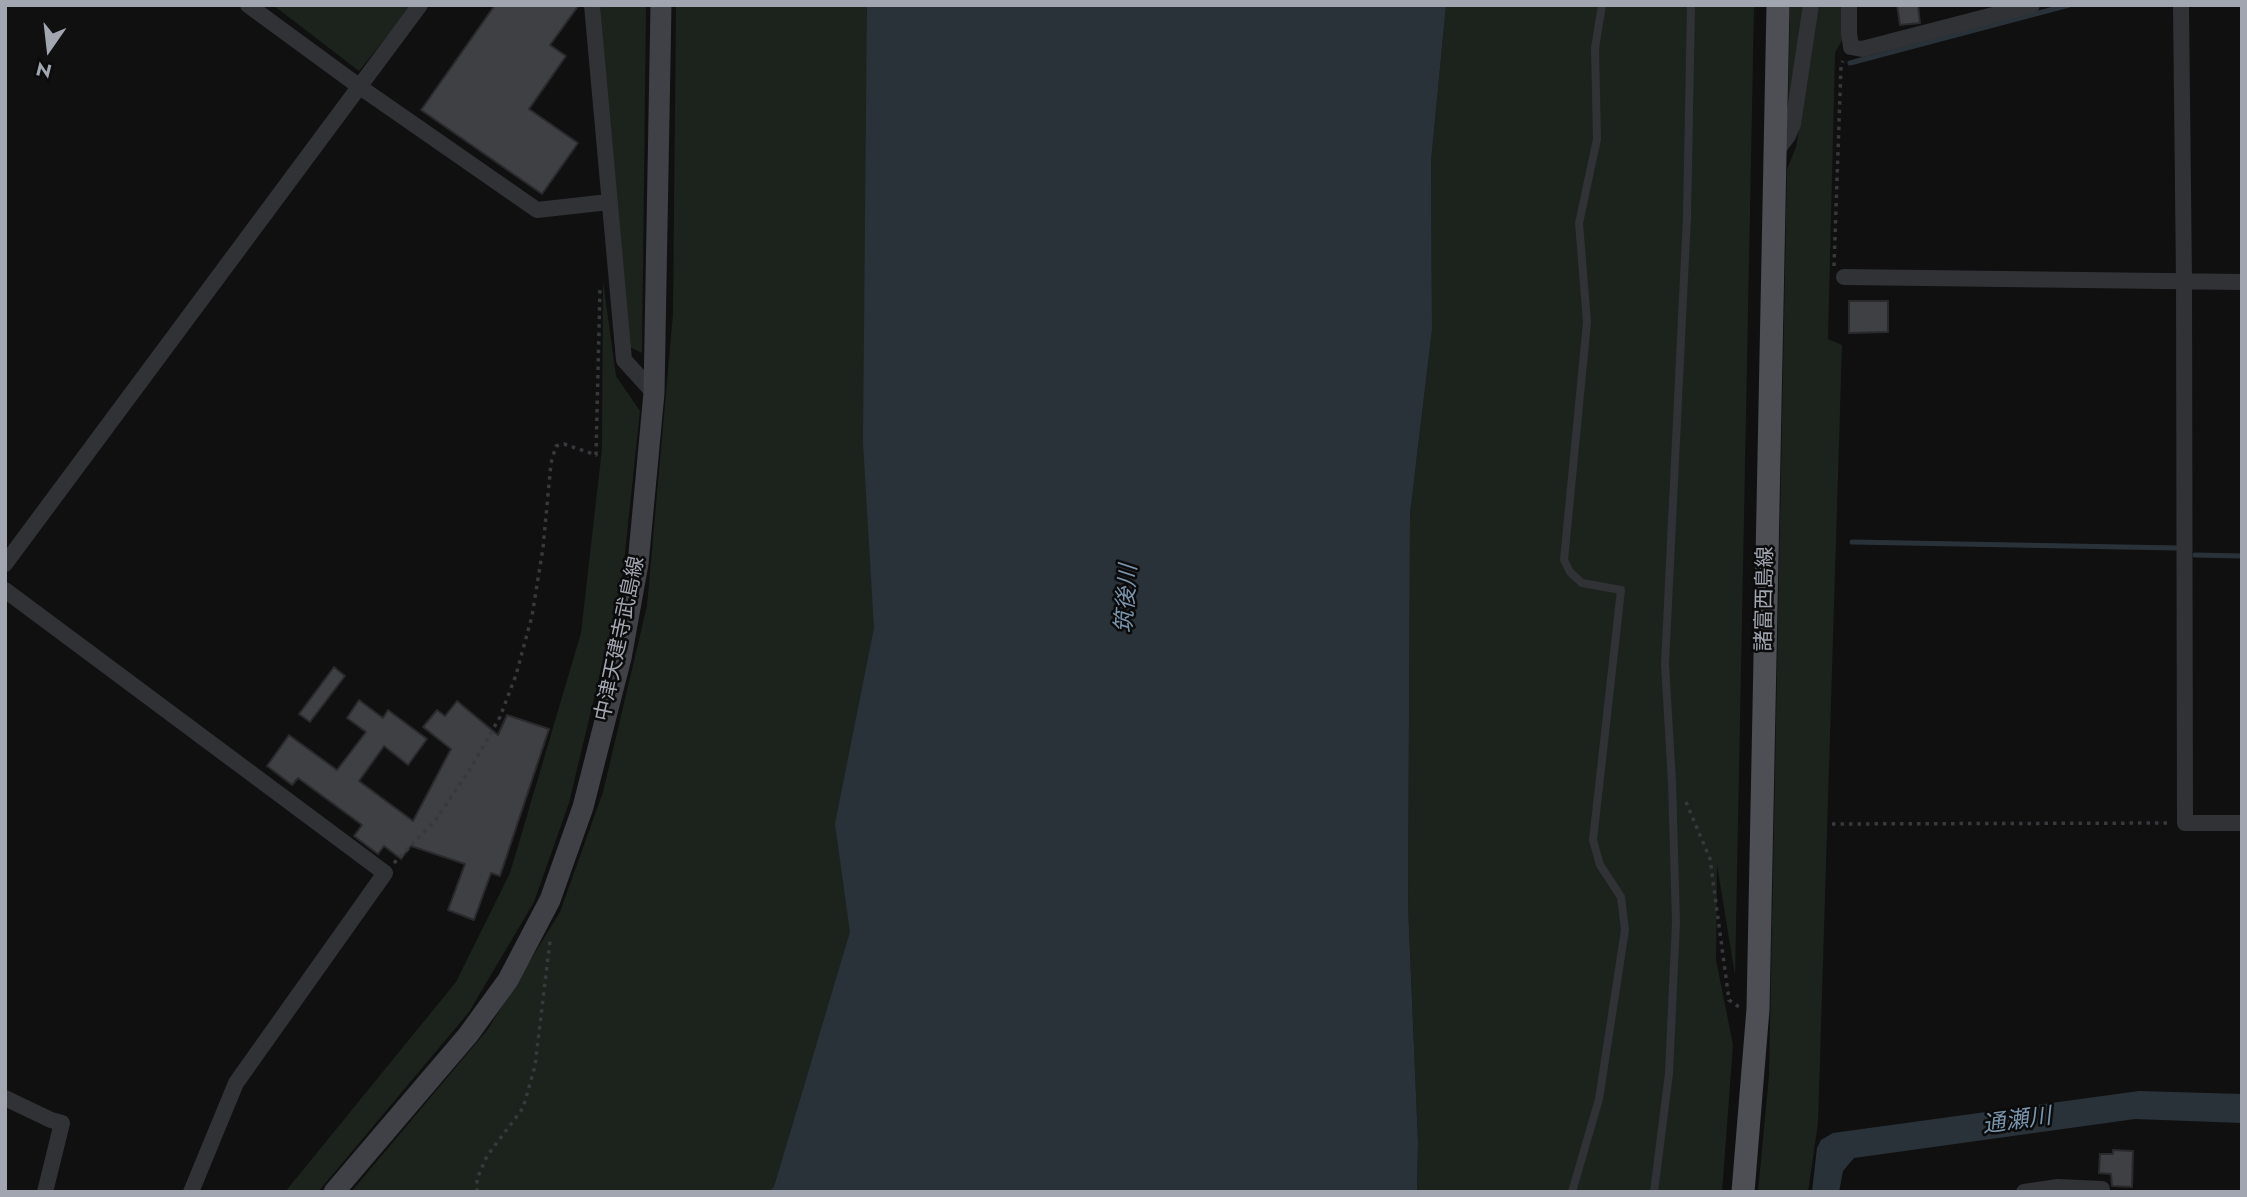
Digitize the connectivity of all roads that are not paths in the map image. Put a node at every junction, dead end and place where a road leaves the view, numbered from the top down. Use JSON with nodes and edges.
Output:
{"nodes":[{"id":1,"x":248,"y":5,"type":"edge"},
{"id":2,"x":421,"y":5,"type":"edge"},
{"id":3,"x":592,"y":5,"type":"edge"},
{"id":4,"x":661,"y":5,"type":"edge"},
{"id":5,"x":1602,"y":5,"type":"edge"},
{"id":6,"x":1691,"y":5,"type":"edge"},
{"id":7,"x":1778,"y":5,"type":"edge"},
{"id":8,"x":1811,"y":5,"type":"edge"},
{"id":9,"x":1849,"y":5,"type":"edge"},
{"id":10,"x":2032,"y":5,"type":"edge"},
{"id":11,"x":2181,"y":5,"type":"edge"},
{"id":12,"x":360,"y":87,"type":"junction"},
{"id":13,"x":1775,"y":153,"type":"junction"},
{"id":14,"x":608,"y":202,"type":"junction"},
{"id":15,"x":1844,"y":277,"type":"road end"},
{"id":16,"x":2184,"y":281,"type":"junction"},
{"id":17,"x":2242,"y":282,"type":"edge"},
{"id":18,"x":654,"y":393,"type":"junction"},
{"id":19,"x":5,"y":564,"type":"edge"},
{"id":20,"x":5,"y":590,"type":"edge"},
{"id":21,"x":2242,"y":823,"type":"edge"},
{"id":22,"x":5,"y":1098,"type":"edge"},
{"id":23,"x":2102,"y":1189,"type":"dead end"},
{"id":24,"x":45,"y":1192,"type":"edge"},
{"id":25,"x":191,"y":1192,"type":"edge"},
{"id":26,"x":334,"y":1192,"type":"edge"},
{"id":27,"x":1572,"y":1192,"type":"edge"},
{"id":28,"x":1654,"y":1192,"type":"edge"},
{"id":29,"x":1743,"y":1192,"type":"edge"},
{"id":30,"x":2024,"y":1192,"type":"edge"}],
"edges":[{"from":1,"to":12,"type":"street"},
{"from":2,"to":12,"type":"street"},
{"from":3,"to":14,"type":"street"},
{"from":4,"to":18,"type":"main road","name":"中津天建寺武島線"},
{"from":5,"to":27,"type":"lane"},
{"from":6,"to":28,"type":"lane"},
{"from":7,"to":13,"type":"main road","name":"諸富西島線"},
{"from":8,"to":13,"type":"street"},
{"from":9,"to":10,"type":"street"},
{"from":11,"to":16,"type":"street"},
{"from":12,"to":14,"type":"street"},
{"from":12,"to":19,"type":"street"},
{"from":13,"to":29,"type":"main road","name":"諸富西島線"},
{"from":14,"to":18,"type":"street"},
{"from":15,"to":16,"type":"street"},
{"from":16,"to":17,"type":"street"},
{"from":16,"to":21,"type":"street"},
{"from":18,"to":26,"type":"main road","name":"中津天建寺武島線"},
{"from":20,"to":25,"type":"street"},
{"from":22,"to":24,"type":"street"},
{"from":23,"to":30,"type":"street"}]}
